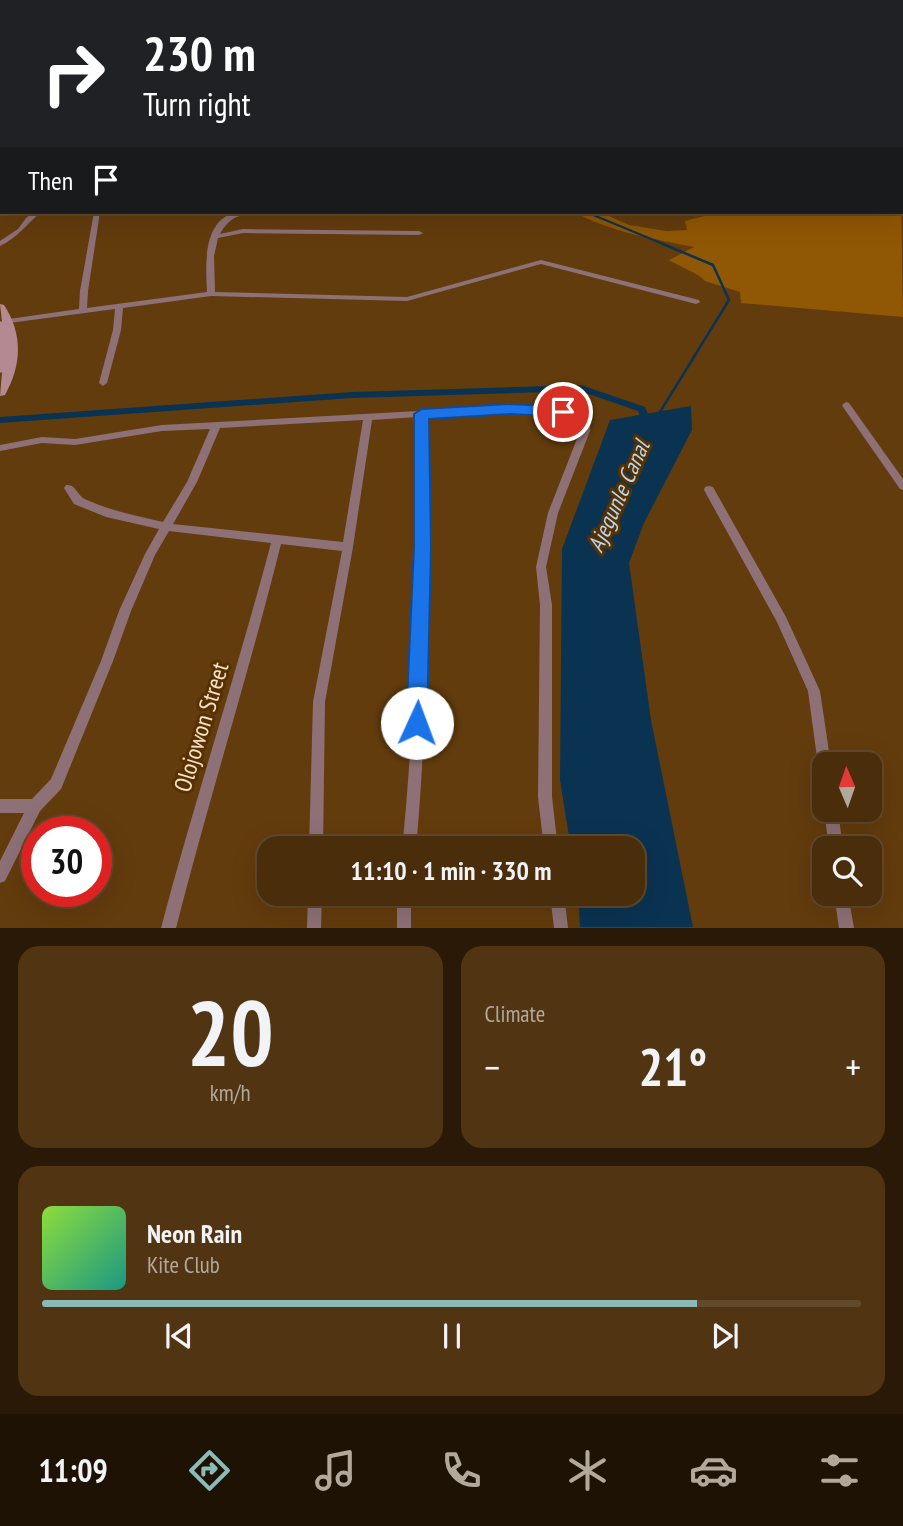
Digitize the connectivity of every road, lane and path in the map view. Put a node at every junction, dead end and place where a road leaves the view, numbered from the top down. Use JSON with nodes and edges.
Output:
{"nodes":[{"id":1,"x":35,"y":214,"type":"edge"},
{"id":2,"x":97,"y":214,"type":"edge"},
{"id":3,"x":235,"y":214,"type":"edge"},
{"id":4,"x":419,"y":233,"type":"dead end"},
{"id":5,"x":214,"y":237,"type":"junction"},
{"id":6,"x":0,"y":244,"type":"edge"},
{"id":7,"x":211,"y":294,"type":"junction"},
{"id":8,"x":696,"y":302,"type":"dead end"},
{"id":9,"x":0,"y":307,"type":"edge"},
{"id":10,"x":119,"y":308,"type":"junction"},
{"id":11,"x":83,"y":311,"type":"junction"},
{"id":12,"x":5,"y":323,"type":"edge"},
{"id":13,"x":0,"y":369,"type":"edge"},
{"id":14,"x":103,"y":383,"type":"dead end"},
{"id":15,"x":0,"y":392,"type":"edge"},
{"id":16,"x":846,"y":405,"type":"dead end"},
{"id":17,"x":422,"y":414,"type":"junction"},
{"id":18,"x":368,"y":418,"type":"junction"},
{"id":19,"x":216,"y":426,"type":"junction"},
{"id":20,"x":0,"y":448,"type":"edge"},
{"id":21,"x":903,"y":486,"type":"edge"},
{"id":22,"x":69,"y":488,"type":"dead end"},
{"id":23,"x":709,"y":490,"type":"dead end"},
{"id":24,"x":166,"y":527,"type":"junction"},
{"id":25,"x":277,"y":539,"type":"junction"},
{"id":26,"x":348,"y":547,"type":"junction"},
{"id":27,"x":823,"y":752,"type":"edge"},
{"id":28,"x":0,"y":806,"type":"edge"},
{"id":29,"x":35,"y":806,"type":"junction"},
{"id":30,"x":316,"y":836,"type":"edge"},
{"id":31,"x":410,"y":836,"type":"edge"},
{"id":32,"x":550,"y":836,"type":"edge"},
{"id":33,"x":0,"y":876,"type":"edge"},
{"id":34,"x":315,"y":906,"type":"edge"},
{"id":35,"x":404,"y":906,"type":"edge"},
{"id":36,"x":558,"y":906,"type":"edge"},
{"id":37,"x":843,"y":906,"type":"edge"},
{"id":38,"x":168,"y":928,"type":"edge"},
{"id":39,"x":314,"y":928,"type":"edge"},
{"id":40,"x":404,"y":928,"type":"edge"},
{"id":41,"x":561,"y":928,"type":"edge"},
{"id":42,"x":847,"y":928,"type":"edge"}],
"edges":[{"from":1,"to":6,"type":"street"},
{"from":2,"to":11,"type":"street"},
{"from":3,"to":5,"type":"street"},
{"from":4,"to":5,"type":"street"},
{"from":5,"to":7,"type":"street"},
{"from":7,"to":8,"type":"street"},
{"from":7,"to":10,"type":"street"},
{"from":9,"to":12,"type":"main road"},
{"from":10,"to":11,"type":"street"},
{"from":10,"to":14,"type":"street"},
{"from":11,"to":12,"type":"street"},
{"from":12,"to":13,"type":"main road"},
{"from":12,"to":15,"type":"main road"},
{"from":16,"to":21,"type":"street"},
{"from":17,"to":18,"type":"street"},
{"from":17,"to":31,"type":"street"},
{"from":17,"to":32,"type":"street"},
{"from":18,"to":19,"type":"street"},
{"from":18,"to":26,"type":"street"},
{"from":19,"to":20,"type":"street"},
{"from":19,"to":24,"type":"street"},
{"from":22,"to":24,"type":"street"},
{"from":23,"to":27,"type":"street"},
{"from":24,"to":25,"type":"street"},
{"from":24,"to":29,"type":"street"},
{"from":25,"to":26,"type":"street"},
{"from":25,"to":38,"type":"street","name":"Olojowon Street"},
{"from":26,"to":30,"type":"street"},
{"from":28,"to":29,"type":"street"},
{"from":29,"to":33,"type":"street"},
{"from":34,"to":39,"type":"street"},
{"from":35,"to":40,"type":"street"},
{"from":36,"to":41,"type":"street"},
{"from":37,"to":42,"type":"street"}]}
